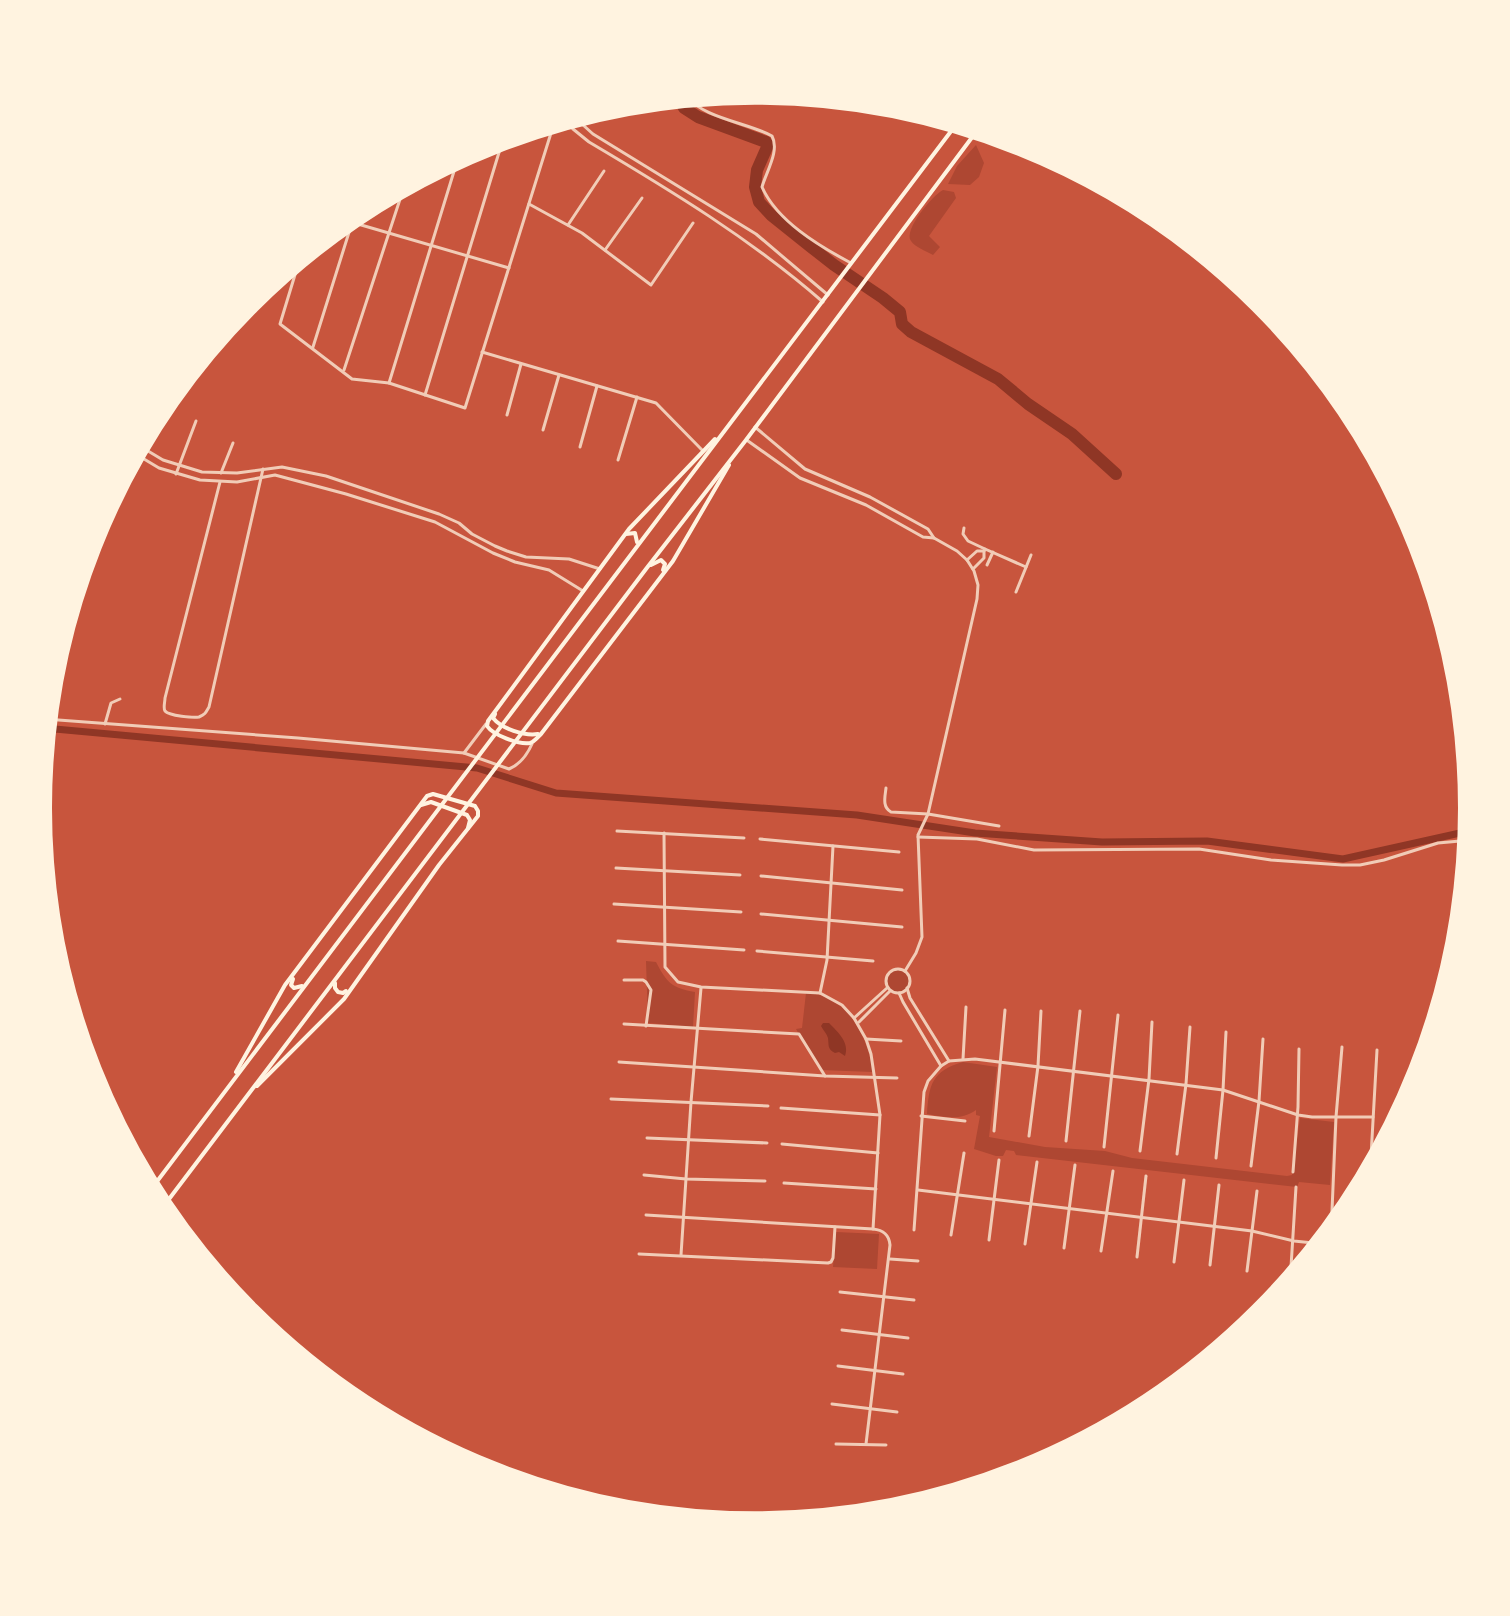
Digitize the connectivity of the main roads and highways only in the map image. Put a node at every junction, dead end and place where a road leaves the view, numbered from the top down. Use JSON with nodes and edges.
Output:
{"nodes":[{"id":1,"x":951,"y":131,"type":"edge"},
{"id":2,"x":972,"y":137,"type":"edge"},
{"id":3,"x":729,"y":424,"type":"junction"},
{"id":4,"x":739,"y":449,"type":"junction"},
{"id":5,"x":624,"y":535,"type":"junction"},
{"id":6,"x":636,"y":545,"type":"junction"},
{"id":7,"x":646,"y":569,"type":"junction"},
{"id":8,"x":658,"y":579,"type":"junction"},
{"id":9,"x":497,"y":709,"type":"junction"},
{"id":10,"x":541,"y":734,"type":"junction"},
{"id":11,"x":419,"y":806,"type":"junction"},
{"id":12,"x":467,"y":830,"type":"junction"},
{"id":13,"x":297,"y":970,"type":"junction"},
{"id":14,"x":340,"y":975,"type":"junction"},
{"id":15,"x":310,"y":979,"type":"junction"},
{"id":16,"x":354,"y":983,"type":"junction"},
{"id":17,"x":227,"y":1089,"type":"junction"},
{"id":18,"x":244,"y":1099,"type":"junction"},
{"id":19,"x":157,"y":1181,"type":"edge"},
{"id":20,"x":169,"y":1199,"type":"edge"}],
"edges":[{"from":1,"to":3,"type":"main road"},
{"from":2,"to":4,"type":"main road"},
{"from":3,"to":5,"type":"main road"},
{"from":3,"to":6,"type":"main road"},
{"from":4,"to":7,"type":"main road"},
{"from":4,"to":8,"type":"main road"},
{"from":5,"to":6,"type":"main road"},
{"from":5,"to":9,"type":"main road"},
{"from":6,"to":15,"type":"main road"},
{"from":7,"to":8,"type":"main road"},
{"from":7,"to":14,"type":"main road"},
{"from":8,"to":10,"type":"main road"},
{"from":9,"to":10,"type":"main road"},
{"from":9,"to":10,"type":"main road"},
{"from":11,"to":12,"type":"main road"},
{"from":11,"to":12,"type":"main road"},
{"from":11,"to":13,"type":"main road"},
{"from":12,"to":16,"type":"main road"},
{"from":13,"to":15,"type":"main road"},
{"from":13,"to":17,"type":"main road"},
{"from":14,"to":16,"type":"main road"},
{"from":14,"to":18,"type":"main road"},
{"from":15,"to":17,"type":"main road"},
{"from":16,"to":18,"type":"main road"},
{"from":17,"to":19,"type":"main road"},
{"from":18,"to":20,"type":"main road"}]}
